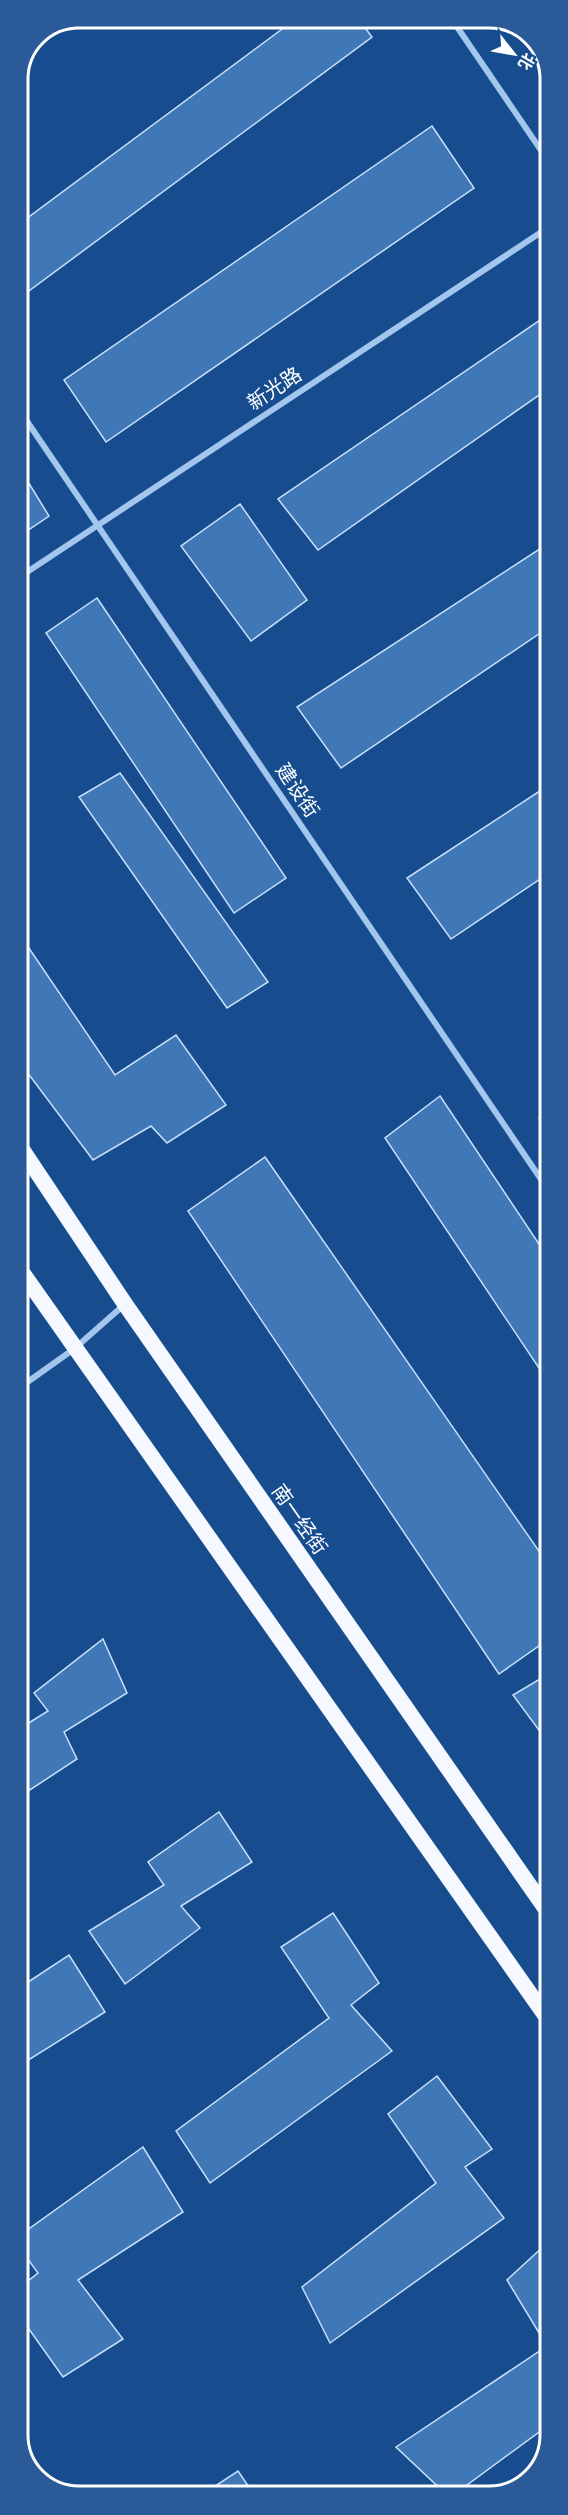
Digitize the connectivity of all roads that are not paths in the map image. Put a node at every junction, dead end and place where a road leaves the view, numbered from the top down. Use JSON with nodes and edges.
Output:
{"nodes":[{"id":1,"x":458,"y":29,"type":"edge"},
{"id":2,"x":540,"y":149,"type":"edge"},
{"id":3,"x":540,"y":233,"type":"edge"},
{"id":4,"x":28,"y":423,"type":"edge"},
{"id":5,"x":97,"y":524,"type":"junction"},
{"id":6,"x":28,"y":571,"type":"edge"},
{"id":7,"x":28,"y":1160,"type":"edge"},
{"id":8,"x":540,"y":1178,"type":"edge"},
{"id":9,"x":28,"y":1281,"type":"edge"},
{"id":10,"x":125,"y":1304,"type":"junction"},
{"id":11,"x":74,"y":1349,"type":"junction"},
{"id":12,"x":28,"y":1382,"type":"edge"},
{"id":13,"x":540,"y":1901,"type":"edge"},
{"id":14,"x":540,"y":2008,"type":"edge"}],
"edges":[{"from":1,"to":2,"type":"street"},
{"from":3,"to":5,"type":"street","name":"新光路"},
{"from":4,"to":5,"type":"street","name":"建设街"},
{"from":5,"to":6,"type":"street","name":"新光路"},
{"from":5,"to":8,"type":"street","name":"建设街"},
{"from":7,"to":10,"type":"highway","name":"南一经街"},
{"from":9,"to":11,"type":"highway"},
{"from":10,"to":11,"type":"street"},
{"from":10,"to":13,"type":"highway","name":"南一经街"},
{"from":11,"to":12,"type":"street"},
{"from":11,"to":14,"type":"highway"}]}
